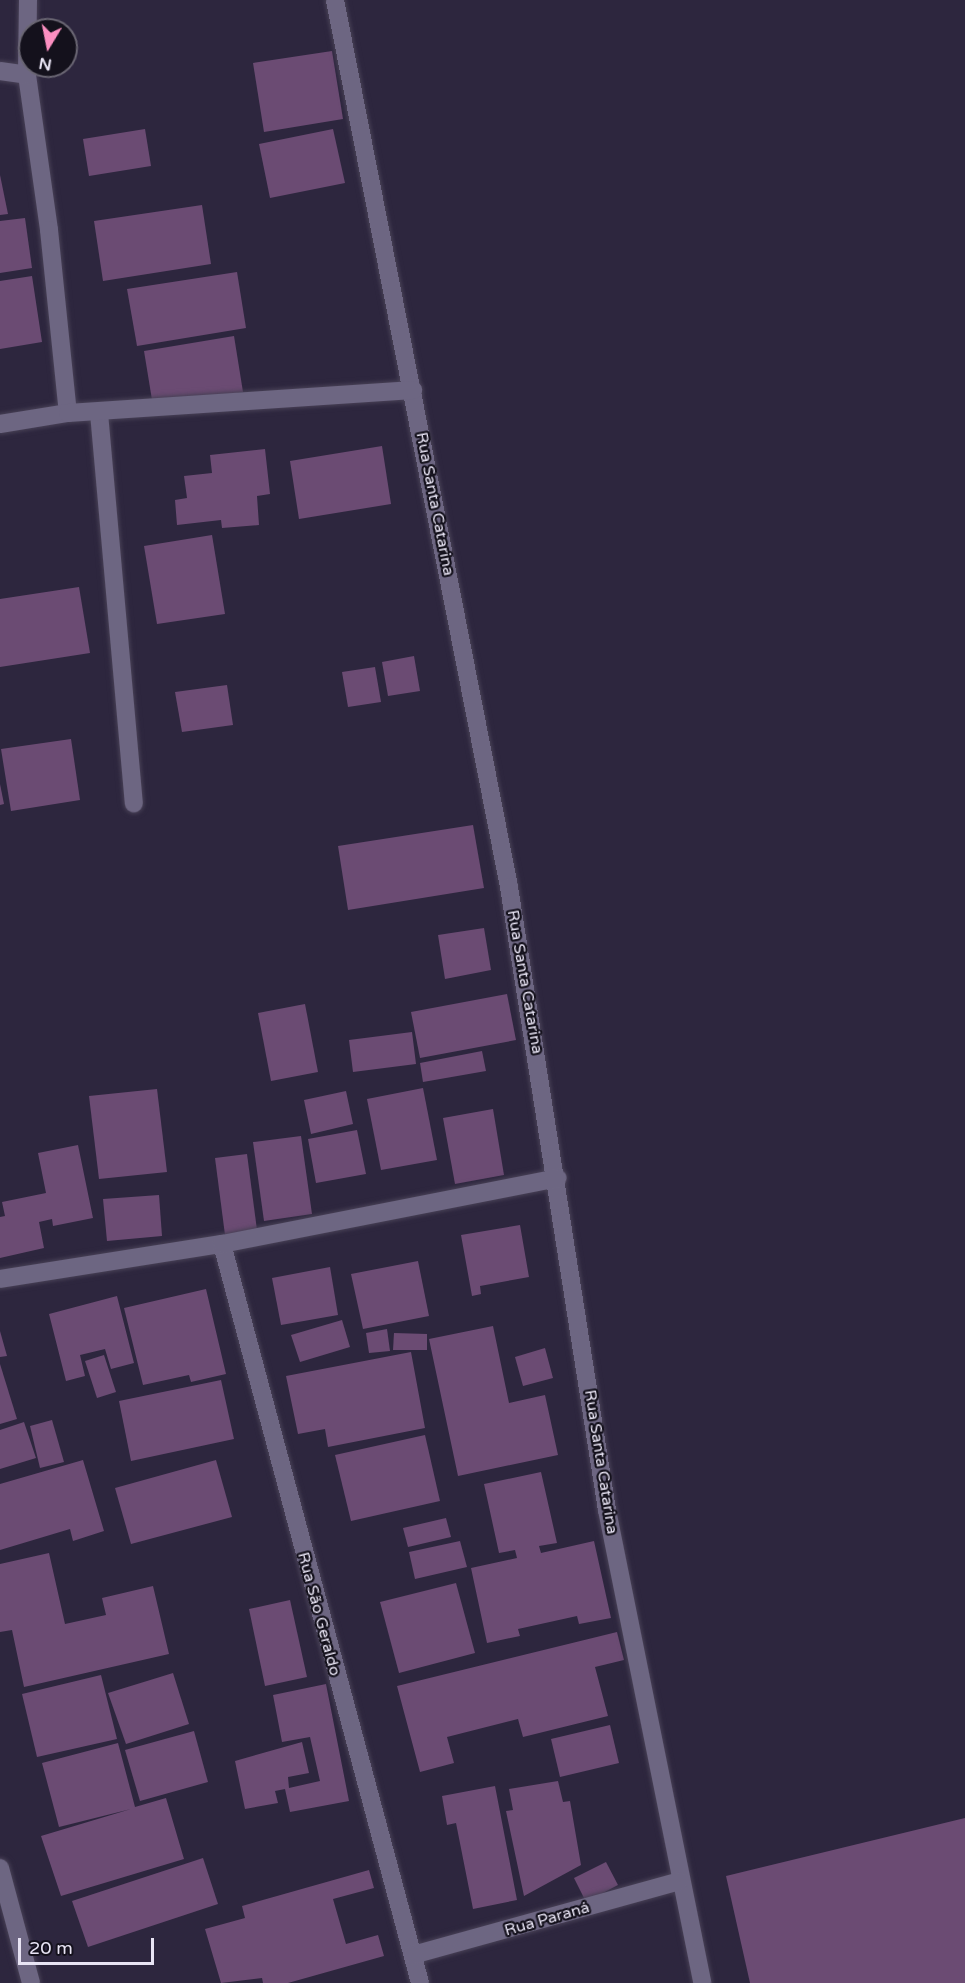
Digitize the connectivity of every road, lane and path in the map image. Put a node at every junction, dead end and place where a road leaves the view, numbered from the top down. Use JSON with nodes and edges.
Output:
{"nodes":[{"id":1,"x":28,"y":0,"type":"edge"},
{"id":2,"x":335,"y":0,"type":"edge"},
{"id":3,"x":28,"y":18,"type":"edge"},
{"id":4,"x":0,"y":71,"type":"edge"},
{"id":5,"x":18,"y":74,"type":"edge"},
{"id":6,"x":27,"y":78,"type":"edge"},
{"id":7,"x":413,"y":390,"type":"junction"},
{"id":8,"x":68,"y":413,"type":"junction"},
{"id":9,"x":99,"y":413,"type":"junction"},
{"id":10,"x":0,"y":424,"type":"edge"},
{"id":11,"x":134,"y":803,"type":"dead end"},
{"id":12,"x":558,"y":1178,"type":"junction"},
{"id":13,"x":222,"y":1244,"type":"junction"},
{"id":14,"x":0,"y":1279,"type":"edge"},
{"id":15,"x":0,"y":1868,"type":"edge"},
{"id":16,"x":679,"y":1881,"type":"junction"},
{"id":17,"x":6,"y":1909,"type":"edge"},
{"id":18,"x":413,"y":1955,"type":"junction"},
{"id":19,"x":31,"y":1983,"type":"edge"},
{"id":20,"x":420,"y":1983,"type":"edge"},
{"id":21,"x":702,"y":1983,"type":"edge"}],
"edges":[{"from":1,"to":3,"type":"street"},
{"from":2,"to":7,"type":"street","name":"Rua Santa Catarina"},
{"from":4,"to":5,"type":"street"},
{"from":6,"to":8,"type":"street"},
{"from":7,"to":9,"type":"street"},
{"from":7,"to":12,"type":"street","name":"Rua Santa Catarina"},
{"from":8,"to":9,"type":"street"},
{"from":8,"to":10,"type":"street"},
{"from":9,"to":11,"type":"street"},
{"from":12,"to":13,"type":"street"},
{"from":12,"to":16,"type":"street","name":"Rua Santa Catarina"},
{"from":13,"to":14,"type":"street"},
{"from":13,"to":18,"type":"street","name":"Rua São Geraldo"},
{"from":15,"to":17,"type":"street"},
{"from":16,"to":18,"type":"street","name":"Rua Paraná"},
{"from":16,"to":21,"type":"street","name":"Rua Santa Catarina"},
{"from":17,"to":19,"type":"street"},
{"from":18,"to":20,"type":"street","name":"Rua São Geraldo"}]}
